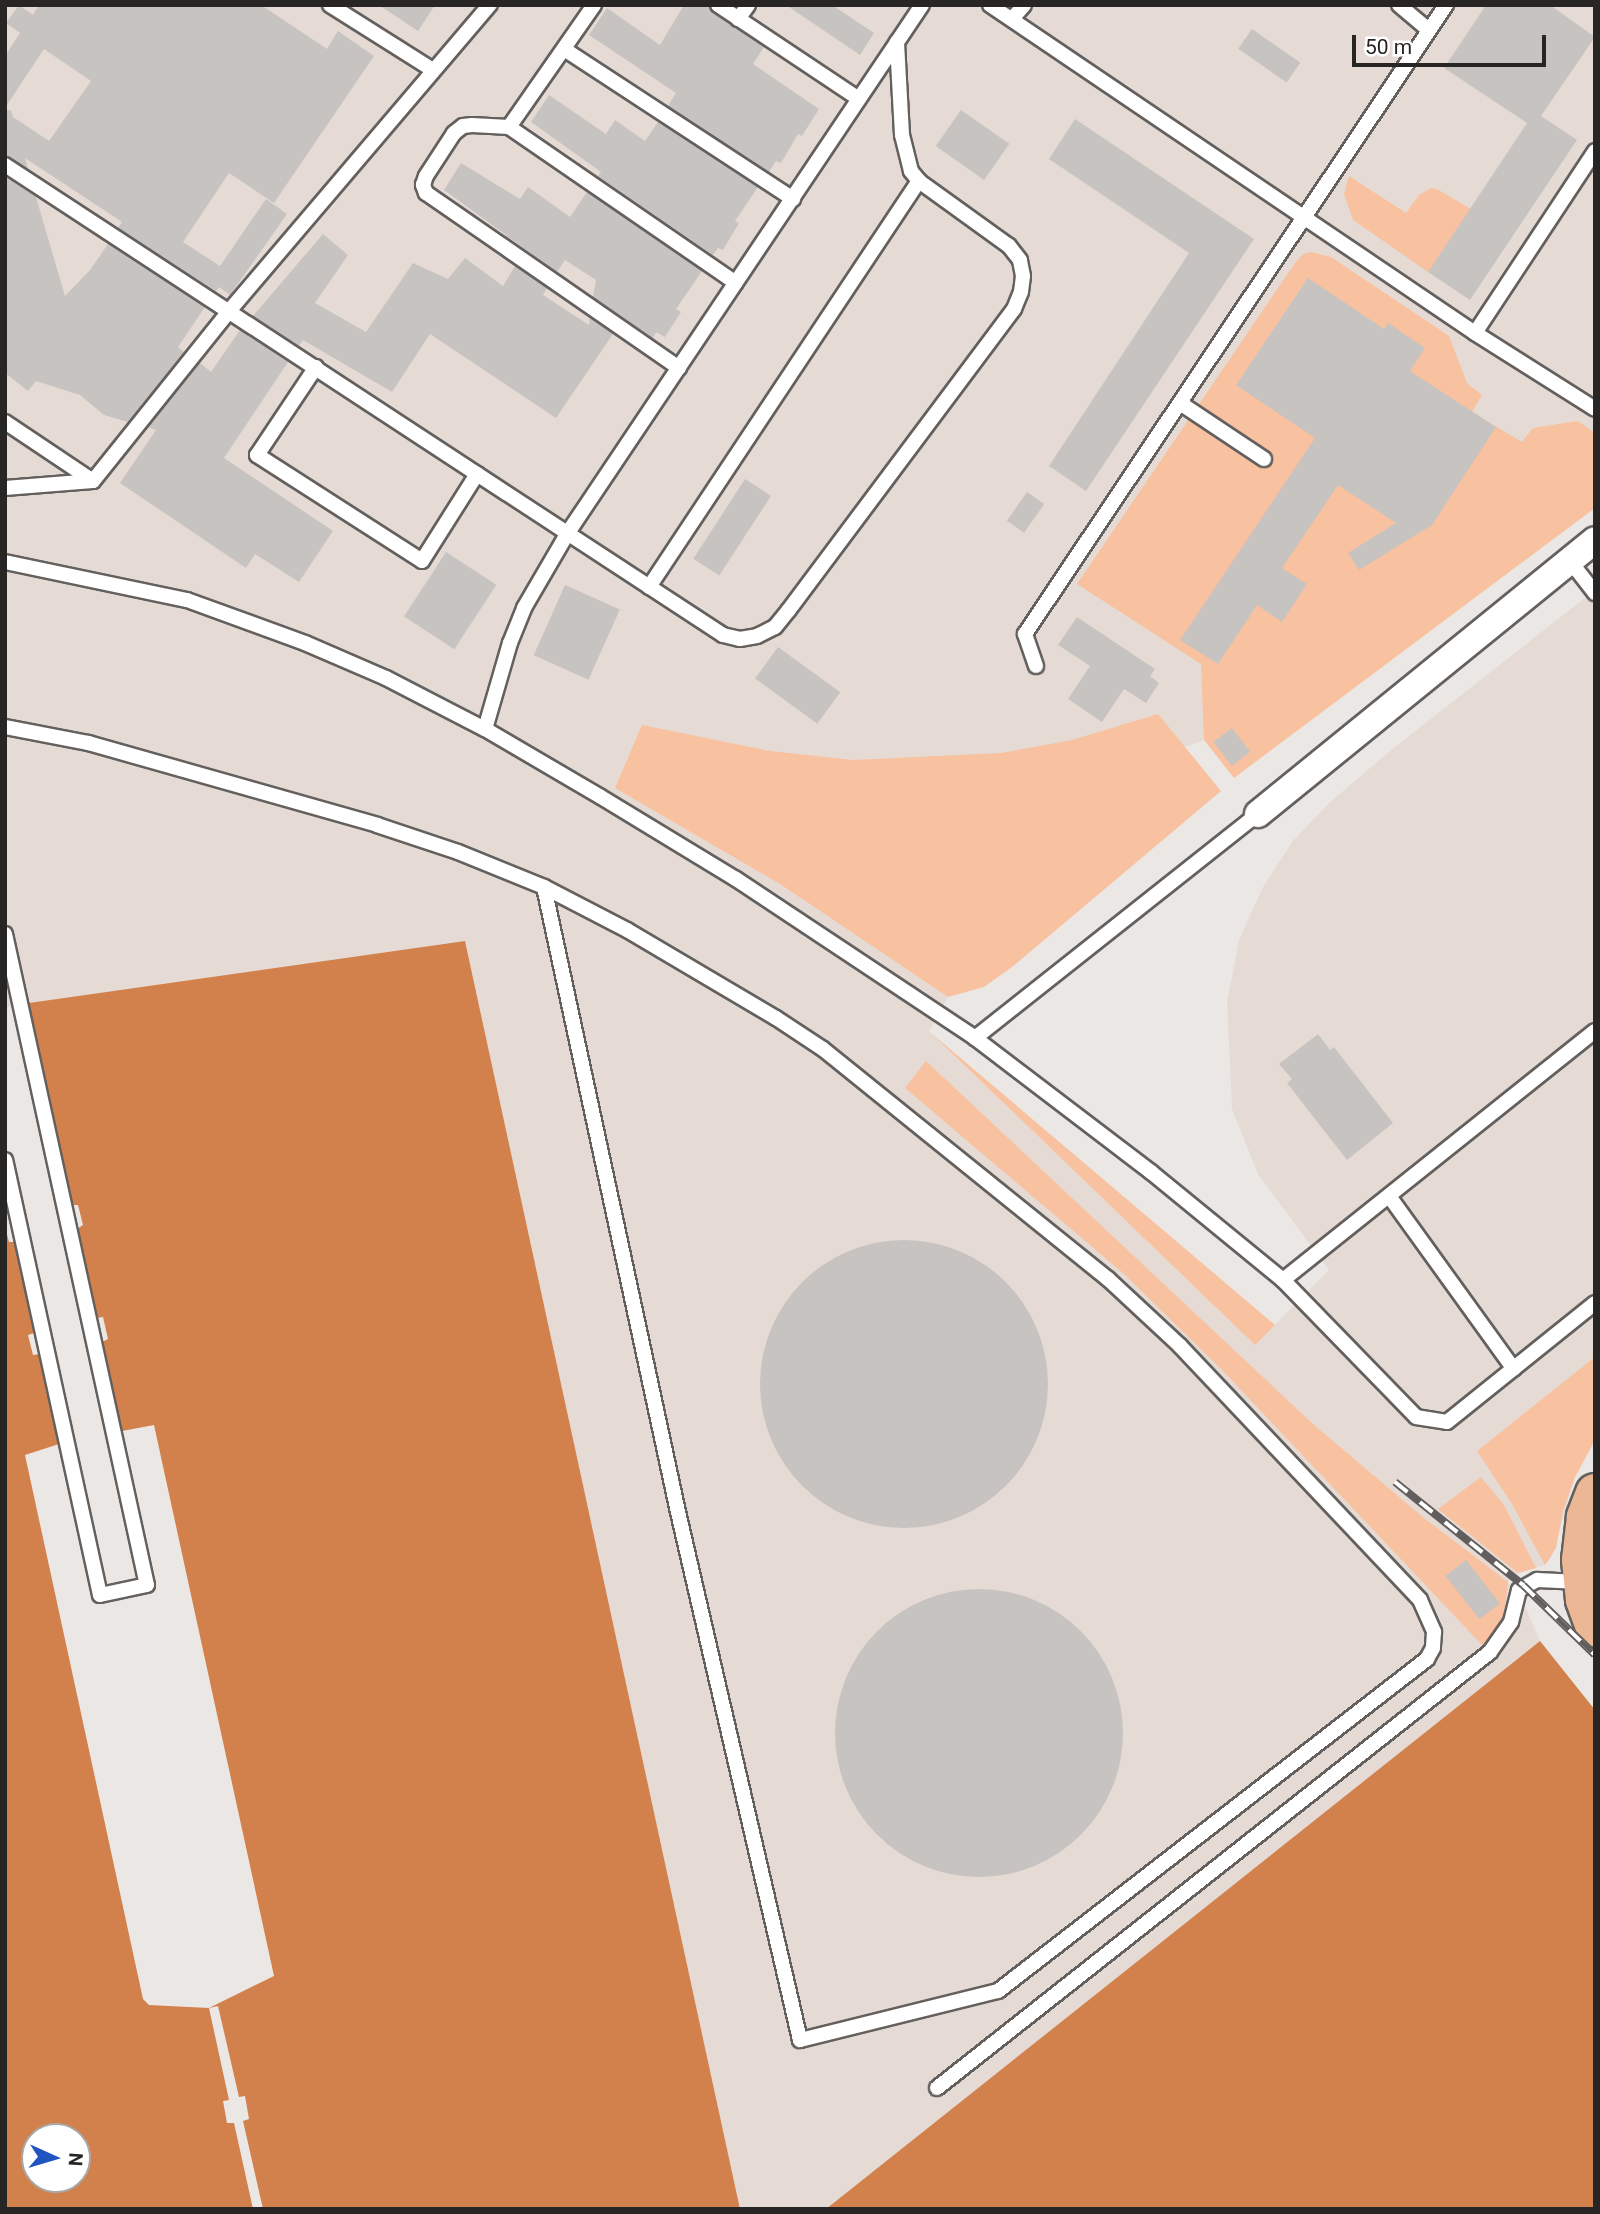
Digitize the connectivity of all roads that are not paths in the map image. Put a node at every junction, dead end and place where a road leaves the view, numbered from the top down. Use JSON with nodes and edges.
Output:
{"nodes":[{"id":1,"x":330,"y":5,"type":"edge"},
{"id":2,"x":490,"y":5,"type":"edge"},
{"id":3,"x":594,"y":5,"type":"edge"},
{"id":4,"x":718,"y":5,"type":"edge"},
{"id":5,"x":748,"y":5,"type":"edge"},
{"id":6,"x":922,"y":5,"type":"edge"},
{"id":7,"x":990,"y":5,"type":"edge"},
{"id":8,"x":1024,"y":5,"type":"edge"},
{"id":9,"x":1399,"y":5,"type":"edge"},
{"id":10,"x":1446,"y":5,"type":"edge"},
{"id":11,"x":738,"y":19,"type":"junction"},
{"id":12,"x":1012,"y":19,"type":"junction"},
{"id":13,"x":1429,"y":30,"type":"junction"},
{"id":14,"x":897,"y":42,"type":"junction"},
{"id":15,"x":564,"y":49,"type":"junction"},
{"id":16,"x":433,"y":70,"type":"junction"},
{"id":17,"x":859,"y":99,"type":"junction"},
{"id":18,"x":509,"y":127,"type":"junction"},
{"id":19,"x":1595,"y":151,"type":"edge"},
{"id":20,"x":5,"y":165,"type":"edge"},
{"id":21,"x":919,"y":181,"type":"junction"},
{"id":22,"x":793,"y":199,"type":"junction"},
{"id":23,"x":1305,"y":217,"type":"junction"},
{"id":24,"x":736,"y":283,"type":"junction"},
{"id":25,"x":230,"y":310,"type":"junction"},
{"id":26,"x":1475,"y":333,"type":"junction"},
{"id":27,"x":316,"y":367,"type":"junction"},
{"id":28,"x":679,"y":368,"type":"junction"},
{"id":29,"x":1180,"y":403,"type":"junction"},
{"id":30,"x":1595,"y":409,"type":"edge"},
{"id":31,"x":5,"y":422,"type":"edge"},
{"id":32,"x":1264,"y":459,"type":"dead end"},
{"id":33,"x":477,"y":474,"type":"junction"},
{"id":34,"x":93,"y":481,"type":"junction"},
{"id":35,"x":5,"y":488,"type":"edge"},
{"id":36,"x":567,"y":534,"type":"junction"},
{"id":37,"x":1595,"y":540,"type":"edge"},
{"id":38,"x":1570,"y":561,"type":"junction"},
{"id":39,"x":5,"y":562,"type":"edge"},
{"id":40,"x":649,"y":587,"type":"junction"},
{"id":41,"x":1595,"y":593,"type":"edge"},
{"id":42,"x":1036,"y":666,"type":"dead end"},
{"id":43,"x":5,"y":727,"type":"edge"},
{"id":44,"x":485,"y":729,"type":"junction"},
{"id":45,"x":1258,"y":814,"type":"joint"},
{"id":46,"x":544,"y":887,"type":"junction"},
{"id":47,"x":5,"y":934,"type":"edge"},
{"id":48,"x":1595,"y":1031,"type":"edge"},
{"id":49,"x":975,"y":1038,"type":"junction"},
{"id":50,"x":5,"y":1160,"type":"edge"},
{"id":51,"x":1389,"y":1196,"type":"junction"},
{"id":52,"x":1283,"y":1280,"type":"junction"},
{"id":53,"x":1595,"y":1303,"type":"edge"},
{"id":54,"x":1514,"y":1368,"type":"junction"},
{"id":55,"x":1595,"y":1493,"type":"edge"},
{"id":56,"x":1582,"y":1582,"type":"junction"},
{"id":57,"x":1595,"y":1627,"type":"edge"},
{"id":58,"x":937,"y":2088,"type":"dead end"}],
"edges":[{"from":1,"to":16,"type":"lane"},
{"from":2,"to":16,"type":"lane"},
{"from":3,"to":15,"type":"lane"},
{"from":4,"to":11,"type":"lane"},
{"from":5,"to":11,"type":"lane"},
{"from":6,"to":14,"type":"lane"},
{"from":7,"to":12,"type":"lane"},
{"from":8,"to":12,"type":"lane"},
{"from":9,"to":13,"type":"lane"},
{"from":10,"to":13,"type":"lane"},
{"from":11,"to":17,"type":"lane"},
{"from":12,"to":23,"type":"lane"},
{"from":13,"to":23,"type":"lane"},
{"from":14,"to":17,"type":"lane"},
{"from":14,"to":21,"type":"lane"},
{"from":15,"to":18,"type":"lane"},
{"from":15,"to":22,"type":"lane"},
{"from":16,"to":25,"type":"lane"},
{"from":17,"to":22,"type":"lane"},
{"from":18,"to":24,"type":"lane"},
{"from":18,"to":28,"type":"lane"},
{"from":19,"to":26,"type":"lane"},
{"from":20,"to":25,"type":"lane"},
{"from":21,"to":40,"type":"lane"},
{"from":21,"to":40,"type":"lane"},
{"from":22,"to":24,"type":"lane"},
{"from":23,"to":26,"type":"lane"},
{"from":23,"to":29,"type":"lane"},
{"from":24,"to":28,"type":"lane"},
{"from":25,"to":27,"type":"lane"},
{"from":25,"to":34,"type":"lane"},
{"from":26,"to":30,"type":"lane"},
{"from":27,"to":33,"type":"lane"},
{"from":27,"to":33,"type":"lane"},
{"from":28,"to":36,"type":"lane"},
{"from":29,"to":32,"type":"lane"},
{"from":29,"to":42,"type":"lane"},
{"from":31,"to":34,"type":"lane"},
{"from":33,"to":36,"type":"lane"},
{"from":34,"to":35,"type":"lane"},
{"from":36,"to":40,"type":"lane"},
{"from":36,"to":44,"type":"lane"},
{"from":37,"to":38,"type":"street"},
{"from":38,"to":41,"type":"lane"},
{"from":38,"to":45,"type":"street"},
{"from":39,"to":44,"type":"lane"},
{"from":43,"to":46,"type":"lane"},
{"from":44,"to":49,"type":"lane"},
{"from":45,"to":49,"type":"lane"},
{"from":46,"to":46,"type":"lane"},
{"from":47,"to":50,"type":"lane"},
{"from":48,"to":51,"type":"lane"},
{"from":49,"to":52,"type":"lane"},
{"from":51,"to":52,"type":"lane"},
{"from":51,"to":54,"type":"lane"},
{"from":52,"to":54,"type":"lane"},
{"from":53,"to":54,"type":"lane"},
{"from":55,"to":56,"type":"main road"},
{"from":56,"to":57,"type":"main road"},
{"from":56,"to":58,"type":"lane"}]}
